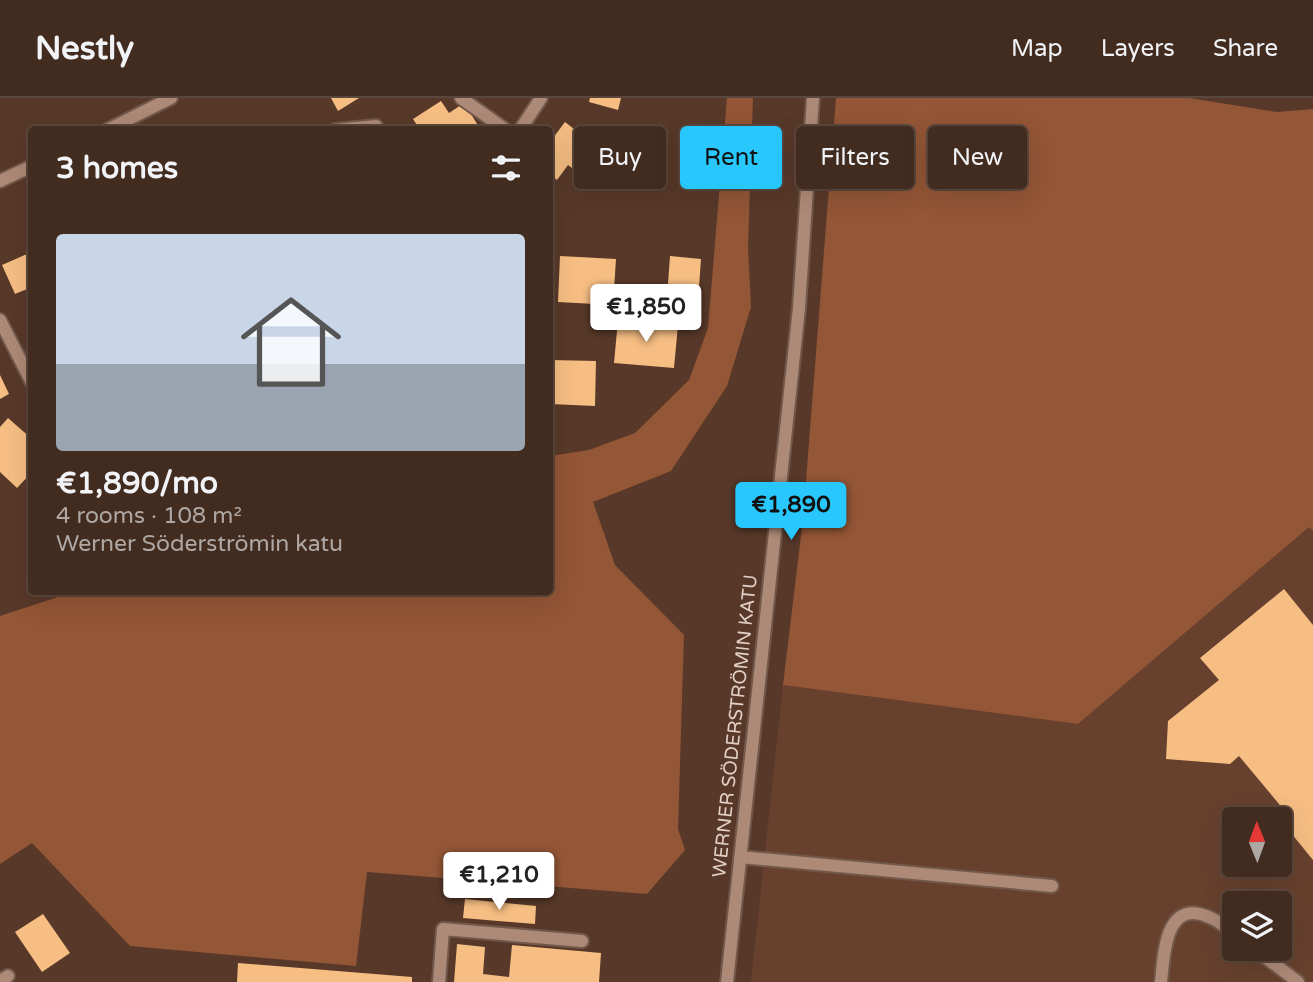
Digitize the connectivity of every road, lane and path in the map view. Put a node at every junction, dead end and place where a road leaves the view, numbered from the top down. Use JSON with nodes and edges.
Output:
{"nodes":[{"id":1,"x":172,"y":98,"type":"edge"},
{"id":2,"x":461,"y":98,"type":"edge"},
{"id":3,"x":541,"y":98,"type":"edge"},
{"id":4,"x":813,"y":98,"type":"edge"},
{"id":5,"x":115,"y":126,"type":"edge"},
{"id":6,"x":500,"y":126,"type":"edge"},
{"id":7,"x":523,"y":126,"type":"edge"},
{"id":8,"x":28,"y":168,"type":"edge"},
{"id":9,"x":0,"y":181,"type":"edge"},
{"id":10,"x":0,"y":320,"type":"edge"},
{"id":11,"x":28,"y":375,"type":"edge"},
{"id":12,"x":740,"y":856,"type":"junction"},
{"id":13,"x":1052,"y":886,"type":"dead end"},
{"id":14,"x":1222,"y":925,"type":"edge"},
{"id":15,"x":582,"y":941,"type":"dead end"},
{"id":16,"x":1270,"y":961,"type":"edge"},
{"id":17,"x":439,"y":982,"type":"edge"},
{"id":18,"x":727,"y":982,"type":"edge"},
{"id":19,"x":1161,"y":982,"type":"edge"},
{"id":20,"x":1298,"y":982,"type":"edge"}],
"edges":[{"from":1,"to":5,"type":"street"},
{"from":2,"to":6,"type":"street"},
{"from":3,"to":7,"type":"street"},
{"from":4,"to":12,"type":"street","name":"WERNER SÖDERSTRÖMIN KATU"},
{"from":8,"to":9,"type":"street"},
{"from":10,"to":11,"type":"street"},
{"from":12,"to":13,"type":"street"},
{"from":12,"to":18,"type":"street","name":"WERNER SÖDERSTRÖMIN KATU"},
{"from":14,"to":19,"type":"street"},
{"from":15,"to":17,"type":"street"},
{"from":16,"to":20,"type":"street"}]}
